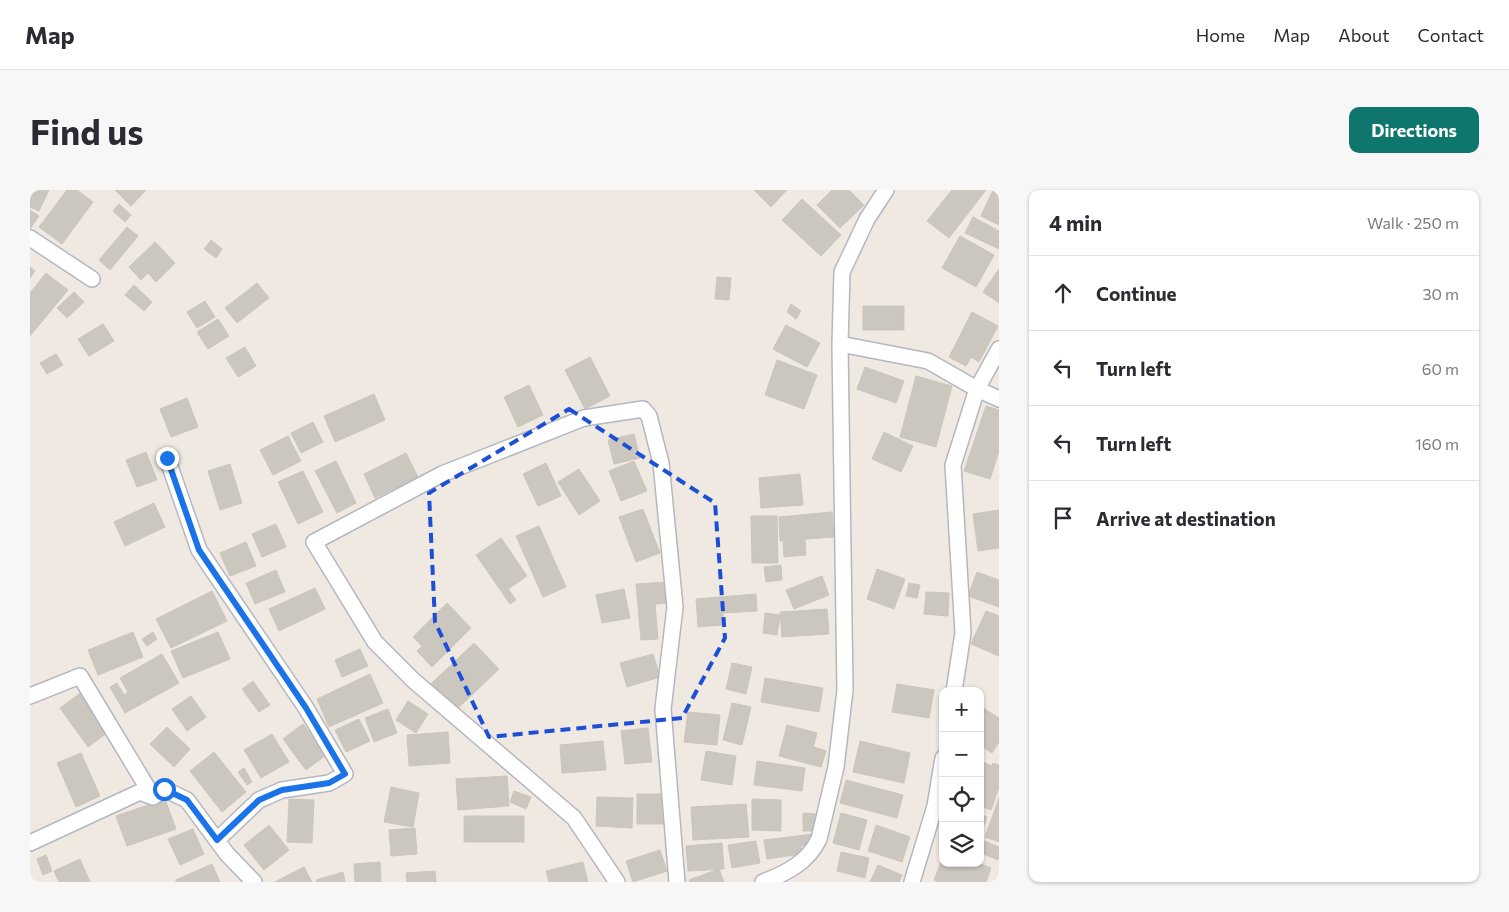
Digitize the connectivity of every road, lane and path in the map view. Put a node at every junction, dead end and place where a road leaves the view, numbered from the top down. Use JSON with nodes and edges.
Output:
{"nodes":[{"id":1,"x":886,"y":190,"type":"edge"},
{"id":2,"x":30,"y":238,"type":"edge"},
{"id":3,"x":92,"y":279,"type":"dead end"},
{"id":4,"x":840,"y":344,"type":"junction"},
{"id":5,"x":999,"y":349,"type":"edge"},
{"id":6,"x":977,"y":389,"type":"junction"},
{"id":7,"x":999,"y":399,"type":"edge"},
{"id":8,"x":167,"y":458,"type":"dead end"},
{"id":9,"x":955,"y":687,"type":"edge"},
{"id":10,"x":30,"y":696,"type":"edge"},
{"id":11,"x":940,"y":777,"type":"edge"},
{"id":12,"x":153,"y":797,"type":"junction"},
{"id":13,"x":217,"y":840,"type":"junction"},
{"id":14,"x":30,"y":843,"type":"edge"},
{"id":15,"x":254,"y":882,"type":"edge"},
{"id":16,"x":617,"y":882,"type":"edge"},
{"id":17,"x":677,"y":882,"type":"edge"},
{"id":18,"x":763,"y":882,"type":"edge"},
{"id":19,"x":912,"y":882,"type":"edge"}],
"edges":[{"from":1,"to":4,"type":"street"},
{"from":2,"to":3,"type":"street"},
{"from":4,"to":6,"type":"street"},
{"from":4,"to":18,"type":"street"},
{"from":5,"to":6,"type":"street"},
{"from":6,"to":7,"type":"street"},
{"from":6,"to":9,"type":"street"},
{"from":8,"to":13,"type":"street"},
{"from":10,"to":12,"type":"street"},
{"from":11,"to":19,"type":"street"},
{"from":12,"to":13,"type":"street"},
{"from":12,"to":14,"type":"street"},
{"from":13,"to":15,"type":"street"},
{"from":16,"to":17,"type":"street"}]}
